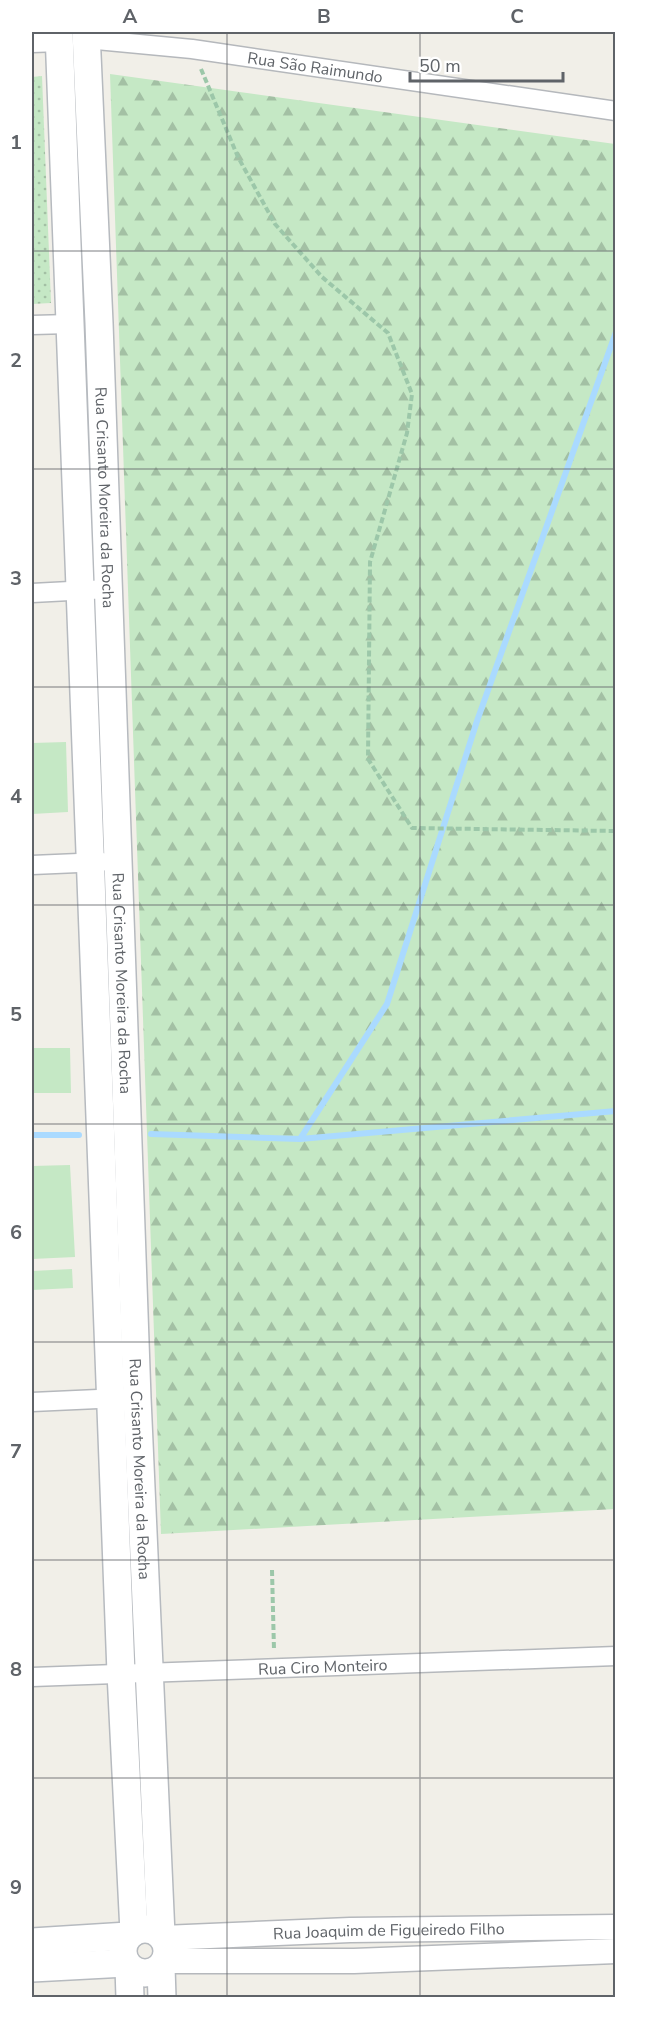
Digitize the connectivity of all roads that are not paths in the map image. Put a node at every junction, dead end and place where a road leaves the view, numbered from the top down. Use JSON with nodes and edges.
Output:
{"nodes":[{"id":1,"x":86,"y":35,"type":"edge"},
{"id":2,"x":59,"y":37,"type":"edge"},
{"id":3,"x":32,"y":43,"type":"edge"},
{"id":4,"x":615,"y":111,"type":"edge"},
{"id":5,"x":99,"y":323,"type":"junction"},
{"id":6,"x":70,"y":324,"type":"junction"},
{"id":7,"x":32,"y":325,"type":"edge"},
{"id":8,"x":108,"y":590,"type":"junction"},
{"id":9,"x":80,"y":591,"type":"junction"},
{"id":10,"x":32,"y":593,"type":"edge"},
{"id":11,"x":118,"y":861,"type":"junction"},
{"id":12,"x":92,"y":862,"type":"junction"},
{"id":13,"x":32,"y":864,"type":"edge"},
{"id":14,"x":124,"y":1398,"type":"junction"},
{"id":15,"x":32,"y":1402,"type":"edge"},
{"id":16,"x":615,"y":1656,"type":"edge"},
{"id":17,"x":151,"y":1672,"type":"junction"},
{"id":18,"x":121,"y":1673,"type":"junction"},
{"id":19,"x":32,"y":1677,"type":"edge"},
{"id":20,"x":615,"y":1927,"type":"edge"},
{"id":21,"x":131,"y":1934,"type":"junction"},
{"id":22,"x":32,"y":1942,"type":"edge"},
{"id":23,"x":162,"y":1950,"type":"junction"},
{"id":24,"x":615,"y":1951,"type":"edge"},
{"id":25,"x":127,"y":1965,"type":"junction"},
{"id":26,"x":32,"y":1968,"type":"edge"},
{"id":27,"x":130,"y":1998,"type":"edge"},
{"id":28,"x":162,"y":1998,"type":"edge"}],
"edges":[{"from":1,"to":2,"type":"main road"},
{"from":1,"to":4,"type":"street","name":"Rua São Raimundo"},
{"from":1,"to":5,"type":"main road","name":"Rua Crisanto Moreira da Rocha"},
{"from":2,"to":3,"type":"street"},
{"from":2,"to":6,"type":"main road","name":"Rua Crisanto Moreira da Rocha"},
{"from":5,"to":6,"type":"main road"},
{"from":5,"to":8,"type":"main road","name":"Rua Crisanto Moreira da Rocha"},
{"from":6,"to":7,"type":"street"},
{"from":6,"to":9,"type":"main road","name":"Rua Crisanto Moreira da Rocha"},
{"from":8,"to":9,"type":"street"},
{"from":8,"to":11,"type":"main road","name":"Rua Crisanto Moreira da Rocha"},
{"from":9,"to":10,"type":"street"},
{"from":9,"to":12,"type":"main road","name":"Rua Crisanto Moreira da Rocha"},
{"from":11,"to":12,"type":"street"},
{"from":11,"to":14,"type":"main road","name":"Rua Crisanto Moreira da Rocha"},
{"from":12,"to":13,"type":"street"},
{"from":12,"to":14,"type":"main road","name":"Rua Crisanto Moreira da Rocha"},
{"from":14,"to":15,"type":"street"},
{"from":14,"to":17,"type":"main road","name":"Rua Crisanto Moreira da Rocha"},
{"from":14,"to":18,"type":"main road","name":"Rua Crisanto Moreira da Rocha"},
{"from":16,"to":17,"type":"street","name":"Rua Ciro Monteiro"},
{"from":17,"to":18,"type":"street","name":"Rua Ciro Monteiro"},
{"from":17,"to":23,"type":"main road","name":"Rua Crisanto Moreira da Rocha"},
{"from":18,"to":19,"type":"street","name":"Rua Ciro Monteiro"},
{"from":18,"to":21,"type":"main road","name":"Rua Crisanto Moreira da Rocha"},
{"from":20,"to":23,"type":"street","name":"Rua Joaquim de Figueiredo Filho"},
{"from":21,"to":22,"type":"main road"},
{"from":21,"to":23,"type":"main road"},
{"from":21,"to":25,"type":"main road"},
{"from":23,"to":24,"type":"street","name":"Rua Joaquim de Figueiredo Filho"},
{"from":23,"to":25,"type":"main road"},
{"from":23,"to":28,"type":"main road","name":"Rua Crisanto Moreira da Rocha"},
{"from":25,"to":26,"type":"main road"},
{"from":25,"to":27,"type":"main road"}]}
